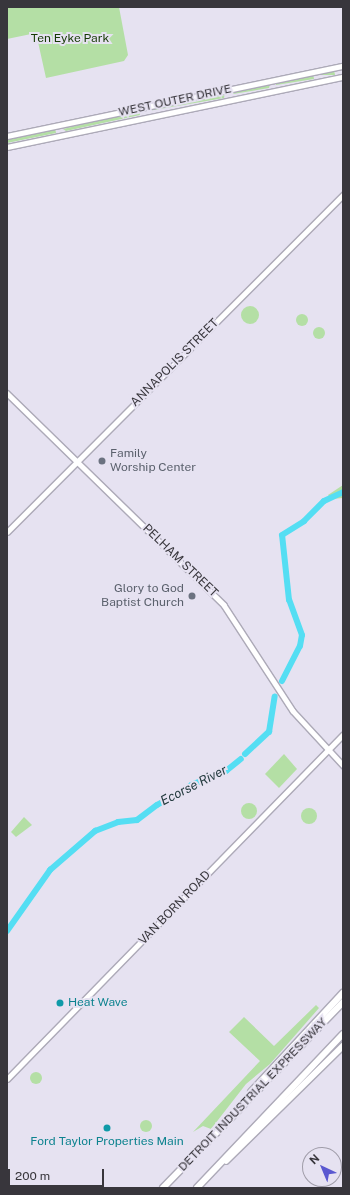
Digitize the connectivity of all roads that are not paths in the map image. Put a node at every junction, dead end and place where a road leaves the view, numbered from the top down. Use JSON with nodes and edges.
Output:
{"nodes":[{"id":1,"x":343,"y":66,"type":"edge"},
{"id":2,"x":317,"y":71,"type":"junction"},
{"id":3,"x":343,"y":77,"type":"edge"},
{"id":4,"x":272,"y":80,"type":"junction"},
{"id":5,"x":319,"y":82,"type":"junction"},
{"id":6,"x":275,"y":91,"type":"junction"},
{"id":7,"x":7,"y":136,"type":"edge"},
{"id":8,"x":7,"y":146,"type":"edge"},
{"id":9,"x":343,"y":195,"type":"edge"},
{"id":10,"x":7,"y":393,"type":"edge"},
{"id":11,"x":77,"y":461,"type":"junction"},
{"id":12,"x":7,"y":532,"type":"edge"},
{"id":13,"x":343,"y":735,"type":"edge"},
{"id":14,"x":328,"y":750,"type":"junction"},
{"id":15,"x":343,"y":764,"type":"edge"},
{"id":16,"x":343,"y":993,"type":"edge"},
{"id":17,"x":343,"y":1002,"type":"edge"},
{"id":18,"x":343,"y":1034,"type":"edge"},
{"id":19,"x":343,"y":1046,"type":"edge"},
{"id":20,"x":343,"y":1051,"type":"edge"},
{"id":21,"x":7,"y":1079,"type":"edge"},
{"id":22,"x":311,"y":1079,"type":"junction"},
{"id":23,"x":232,"y":1117,"type":"junction"},
{"id":24,"x":202,"y":1182,"type":"junction"},
{"id":25,"x":163,"y":1188,"type":"edge"},
{"id":26,"x":197,"y":1188,"type":"edge"}],
"edges":[{"from":1,"to":2,"type":"main road","name":"WEST OUTER DRIVE"},
{"from":2,"to":4,"type":"main road","name":"WEST OUTER DRIVE"},
{"from":2,"to":5,"type":"main road"},
{"from":3,"to":5,"type":"main road","name":"WEST OUTER DRIVE"},
{"from":4,"to":6,"type":"main road"},
{"from":4,"to":7,"type":"main road","name":"WEST OUTER DRIVE"},
{"from":5,"to":6,"type":"main road","name":"WEST OUTER DRIVE"},
{"from":6,"to":8,"type":"main road","name":"WEST OUTER DRIVE"},
{"from":9,"to":11,"type":"main road","name":"ANNAPOLIS STREET"},
{"from":10,"to":11,"type":"main road","name":"PELHAM STREET"},
{"from":11,"to":12,"type":"main road","name":"ANNAPOLIS STREET"},
{"from":11,"to":14,"type":"main road","name":"PELHAM STREET"},
{"from":13,"to":14,"type":"main road","name":"VAN BORN ROAD"},
{"from":14,"to":15,"type":"main road","name":"PELHAM STREET"},
{"from":14,"to":21,"type":"main road","name":"VAN BORN ROAD"},
{"from":16,"to":23,"type":"highway"},
{"from":17,"to":23,"type":"highway","name":"DETROIT INDUSTRIAL EXPRESSWAY"},
{"from":18,"to":24,"type":"highway","name":"DETROIT INDUSTRIAL EXPRESSWAY"},
{"from":19,"to":22,"type":"highway"},
{"from":20,"to":22,"type":"highway"},
{"from":22,"to":24,"type":"highway"},
{"from":23,"to":25,"type":"highway","name":"DETROIT INDUSTRIAL EXPRESSWAY"},
{"from":24,"to":26,"type":"highway","name":"DETROIT INDUSTRIAL EXPRESSWAY"}]}
